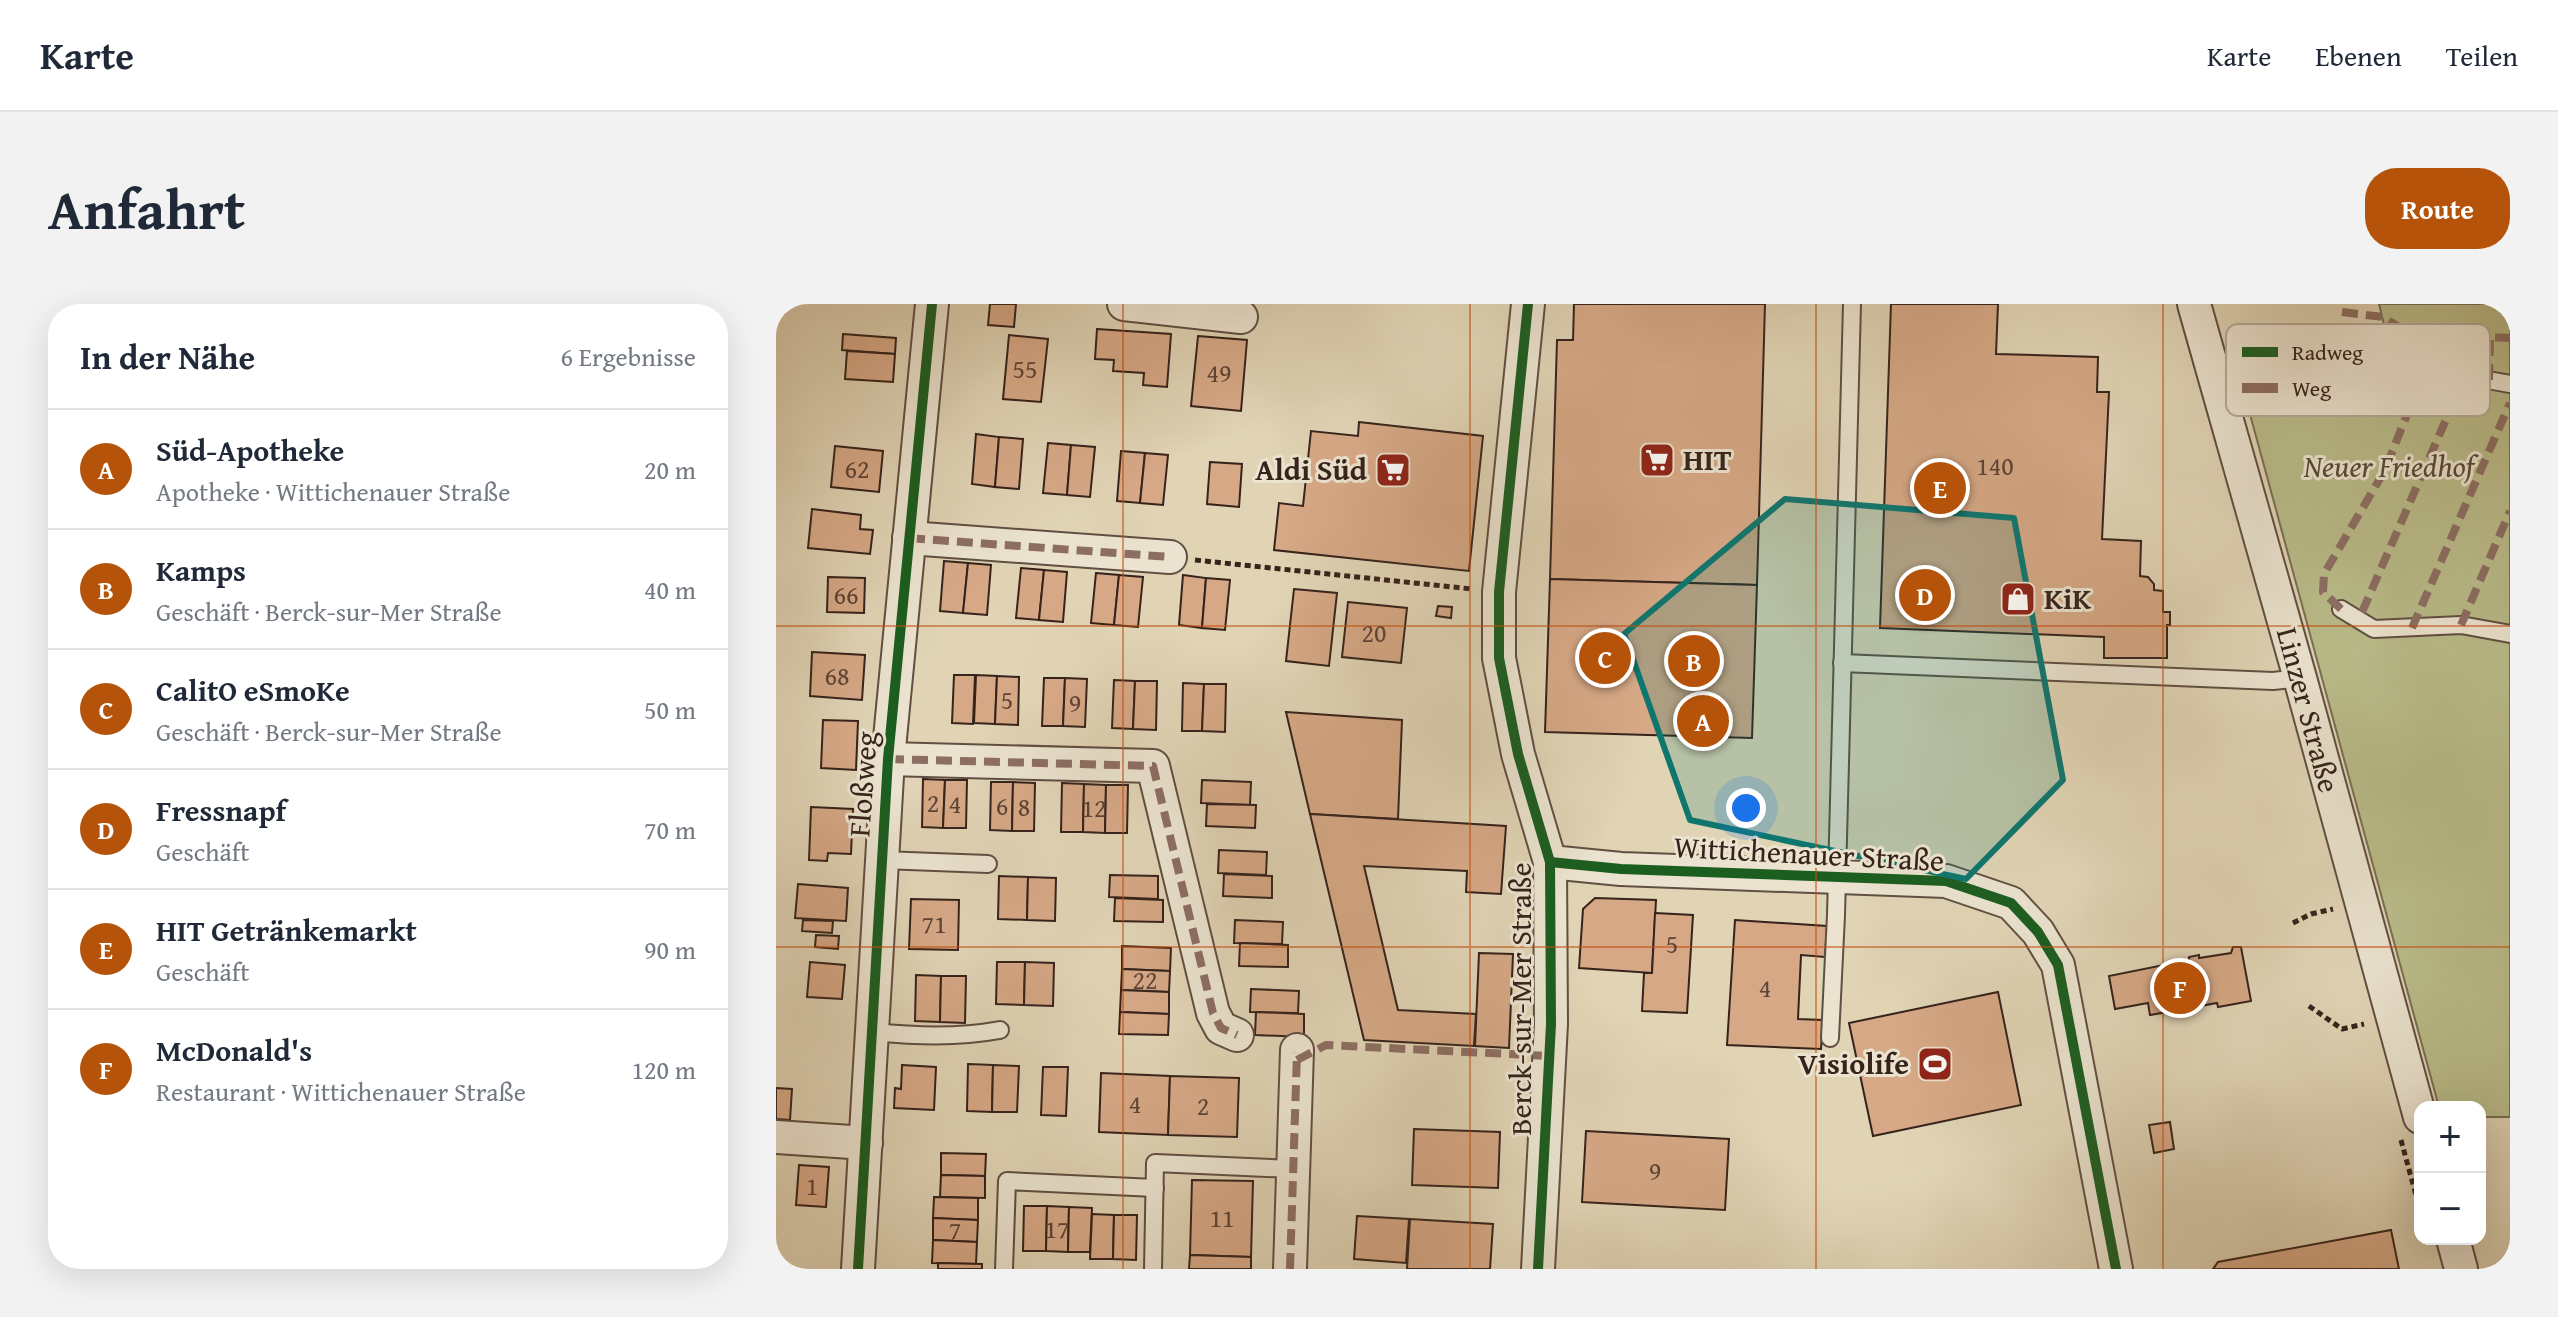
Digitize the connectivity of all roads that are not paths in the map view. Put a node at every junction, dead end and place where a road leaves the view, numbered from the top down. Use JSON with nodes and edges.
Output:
{"nodes":[{"id":1,"x":932,"y":304,"type":"edge"},
{"id":2,"x":1124,"y":304,"type":"edge"},
{"id":3,"x":1528,"y":304,"type":"edge"},
{"id":4,"x":1852,"y":304,"type":"edge"},
{"id":5,"x":2194,"y":304,"type":"edge"},
{"id":6,"x":1241,"y":317,"type":"dead end"},
{"id":7,"x":2490,"y":380,"type":"edge"},
{"id":8,"x":2510,"y":384,"type":"edge"},
{"id":9,"x":909,"y":538,"type":"junction"},
{"id":10,"x":1170,"y":557,"type":"road end"},
{"id":11,"x":2341,"y":609,"type":"dead end"},
{"id":12,"x":2510,"y":634,"type":"edge"},
{"id":13,"x":1842,"y":663,"type":"junction"},
{"id":14,"x":2300,"y":678,"type":"junction"},
{"id":15,"x":888,"y":759,"type":"junction"},
{"id":16,"x":882,"y":860,"type":"junction"},
{"id":17,"x":1550,"y":862,"type":"junction"},
{"id":18,"x":988,"y":864,"type":"dead end"},
{"id":19,"x":1837,"y":877,"type":"junction"},
{"id":20,"x":1000,"y":1030,"type":"dead end"},
{"id":21,"x":872,"y":1032,"type":"junction"},
{"id":22,"x":1237,"y":1035,"type":"dead end"},
{"id":23,"x":1830,"y":1038,"type":"dead end"},
{"id":24,"x":1297,"y":1050,"type":"dead end"},
{"id":25,"x":2416,"y":1101,"type":"edge"},
{"id":26,"x":776,"y":1137,"type":"edge"},
{"id":27,"x":866,"y":1143,"type":"junction"},
{"id":28,"x":1292,"y":1169,"type":"junction"},
{"id":29,"x":1155,"y":1188,"type":"junction"},
{"id":30,"x":2455,"y":1245,"type":"edge"},
{"id":31,"x":858,"y":1269,"type":"edge"},
{"id":32,"x":1004,"y":1269,"type":"edge"},
{"id":33,"x":1153,"y":1269,"type":"edge"},
{"id":34,"x":1290,"y":1269,"type":"edge"},
{"id":35,"x":1538,"y":1269,"type":"edge"},
{"id":36,"x":2116,"y":1269,"type":"edge"},
{"id":37,"x":2461,"y":1269,"type":"edge"}],
"edges":[{"from":1,"to":9,"type":"street","name":"Floßweg"},
{"from":2,"to":6,"type":"street"},
{"from":3,"to":17,"type":"street","name":"Berck-sur-Mer Straße"},
{"from":4,"to":13,"type":"lane"},
{"from":5,"to":14,"type":"street","name":"Linzer Straße"},
{"from":7,"to":8,"type":"lane"},
{"from":9,"to":10,"type":"street"},
{"from":9,"to":15,"type":"street","name":"Floßweg"},
{"from":11,"to":12,"type":"lane"},
{"from":13,"to":14,"type":"lane"},
{"from":13,"to":19,"type":"lane"},
{"from":14,"to":25,"type":"street","name":"Linzer Straße"},
{"from":15,"to":16,"type":"street","name":"Floßweg"},
{"from":15,"to":22,"type":"street"},
{"from":16,"to":18,"type":"lane"},
{"from":16,"to":21,"type":"street","name":"Floßweg"},
{"from":17,"to":19,"type":"street","name":"Wittichenauer Straße"},
{"from":17,"to":35,"type":"street","name":"Berck-sur-Mer Straße"},
{"from":19,"to":23,"type":"lane"},
{"from":19,"to":36,"type":"street","name":"Wittichenauer Straße"},
{"from":20,"to":21,"type":"lane"},
{"from":21,"to":27,"type":"street","name":"Floßweg"},
{"from":24,"to":28,"type":"street"},
{"from":26,"to":27,"type":"street"},
{"from":27,"to":31,"type":"street","name":"Floßweg"},
{"from":28,"to":29,"type":"lane"},
{"from":28,"to":34,"type":"street"},
{"from":29,"to":32,"type":"lane"},
{"from":29,"to":33,"type":"lane"},
{"from":30,"to":37,"type":"street"}]}
